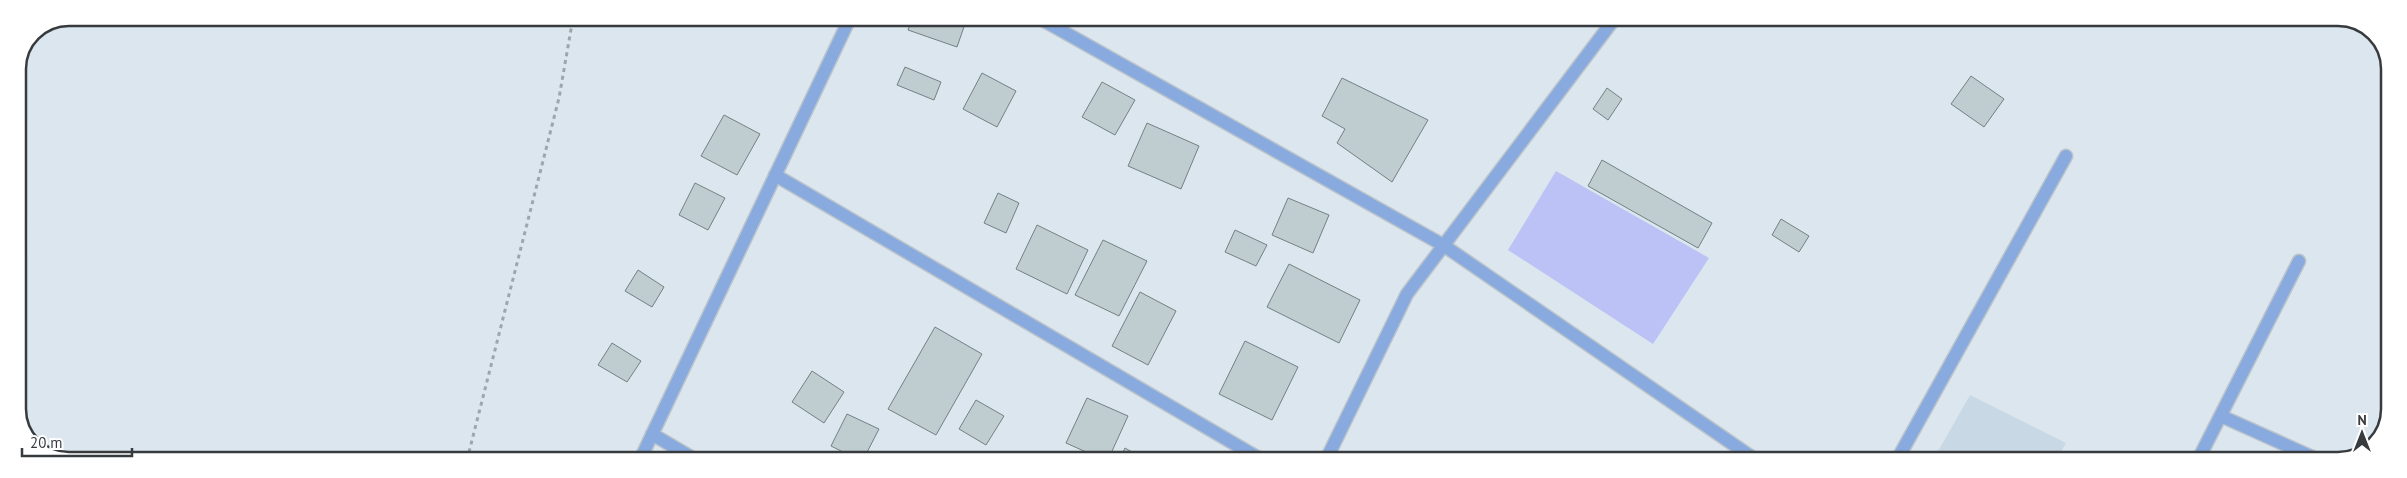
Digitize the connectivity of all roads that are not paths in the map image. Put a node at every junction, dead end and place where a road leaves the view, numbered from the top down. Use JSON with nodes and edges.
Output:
{"nodes":[{"id":1,"x":846,"y":26,"type":"edge"},
{"id":2,"x":1053,"y":26,"type":"edge"},
{"id":3,"x":1609,"y":26,"type":"edge"},
{"id":4,"x":2066,"y":156,"type":"dead end"},
{"id":5,"x":775,"y":175,"type":"junction"},
{"id":6,"x":1443,"y":245,"type":"junction"},
{"id":7,"x":2299,"y":261,"type":"dead end"},
{"id":8,"x":2220,"y":416,"type":"junction"},
{"id":9,"x":652,"y":434,"type":"junction"},
{"id":10,"x":644,"y":452,"type":"edge"},
{"id":11,"x":682,"y":452,"type":"edge"},
{"id":12,"x":1248,"y":452,"type":"edge"},
{"id":13,"x":1330,"y":452,"type":"edge"},
{"id":14,"x":1744,"y":452,"type":"edge"},
{"id":15,"x":1901,"y":452,"type":"edge"},
{"id":16,"x":2202,"y":452,"type":"edge"},
{"id":17,"x":2300,"y":452,"type":"edge"}],
"edges":[{"from":1,"to":5,"type":"street"},
{"from":2,"to":6,"type":"street"},
{"from":3,"to":6,"type":"street"},
{"from":4,"to":15,"type":"street"},
{"from":5,"to":9,"type":"street"},
{"from":5,"to":12,"type":"street"},
{"from":6,"to":13,"type":"street"},
{"from":6,"to":14,"type":"street"},
{"from":7,"to":8,"type":"street"},
{"from":8,"to":16,"type":"street"},
{"from":8,"to":17,"type":"street"},
{"from":9,"to":10,"type":"street"},
{"from":9,"to":11,"type":"street"}]}
